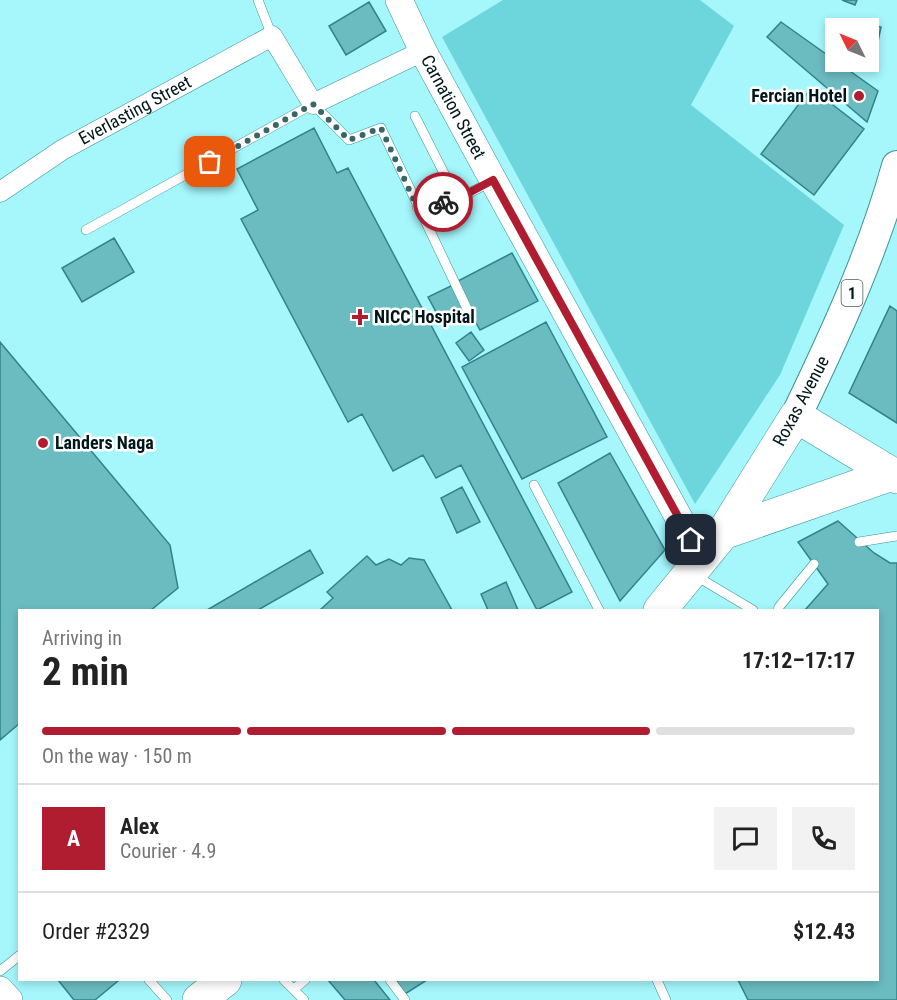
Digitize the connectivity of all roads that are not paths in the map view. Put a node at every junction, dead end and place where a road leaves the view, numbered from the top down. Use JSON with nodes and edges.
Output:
{"nodes":[{"id":1,"x":258,"y":0,"type":"edge"},
{"id":2,"x":399,"y":0,"type":"edge"},
{"id":3,"x":272,"y":36,"type":"junction"},
{"id":4,"x":423,"y":51,"type":"junction"},
{"id":5,"x":313,"y":104,"type":"junction"},
{"id":6,"x":415,"y":116,"type":"dead end"},
{"id":7,"x":896,"y":175,"type":"edge"},
{"id":8,"x":493,"y":180,"type":"junction"},
{"id":9,"x":0,"y":192,"type":"edge"},
{"id":10,"x":457,"y":199,"type":"junction"},
{"id":11,"x":417,"y":207,"type":"junction"},
{"id":12,"x":87,"y":230,"type":"dead end"},
{"id":13,"x":472,"y":319,"type":"dead end"},
{"id":14,"x":796,"y":416,"type":"junction"},
{"id":15,"x":895,"y":475,"type":"edge"},
{"id":16,"x":534,"y":485,"type":"dead end"},
{"id":17,"x":723,"y":533,"type":"junction"},
{"id":18,"x":897,"y":536,"type":"edge"},
{"id":19,"x":859,"y":542,"type":"dead end"},
{"id":20,"x":814,"y":564,"type":"dead end"},
{"id":21,"x":696,"y":567,"type":"junction"},
{"id":22,"x":598,"y":609,"type":"edge"},
{"id":23,"x":661,"y":609,"type":"edge"},
{"id":24,"x":752,"y":609,"type":"edge"},
{"id":25,"x":778,"y":609,"type":"edge"},
{"id":26,"x":18,"y":958,"type":"edge"},
{"id":27,"x":0,"y":971,"type":"edge"},
{"id":28,"x":150,"y":981,"type":"edge"},
{"id":29,"x":285,"y":981,"type":"edge"},
{"id":30,"x":304,"y":981,"type":"edge"},
{"id":31,"x":391,"y":981,"type":"edge"},
{"id":32,"x":657,"y":981,"type":"edge"},
{"id":33,"x":294,"y":989,"type":"junction"},
{"id":34,"x":0,"y":990,"type":"edge"},
{"id":35,"x":9,"y":1000,"type":"edge"},
{"id":36,"x":167,"y":1000,"type":"edge"},
{"id":37,"x":304,"y":1000,"type":"edge"},
{"id":38,"x":405,"y":1000,"type":"edge"},
{"id":39,"x":666,"y":1000,"type":"edge"}],
"edges":[{"from":1,"to":3,"type":"lane"},
{"from":2,"to":4,"type":"street","name":"Carnation Street"},
{"from":3,"to":5,"type":"street"},
{"from":3,"to":9,"type":"street","name":"Everlasting Street"},
{"from":4,"to":5,"type":"street"},
{"from":4,"to":8,"type":"street","name":"Carnation Street"},
{"from":5,"to":11,"type":"lane"},
{"from":5,"to":12,"type":"lane"},
{"from":6,"to":10,"type":"lane"},
{"from":7,"to":14,"type":"main road","name":"Roxas Avenue","number":"1"},
{"from":8,"to":10,"type":"lane"},
{"from":8,"to":21,"type":"street","name":"Carnation Street"},
{"from":10,"to":11,"type":"lane"},
{"from":11,"to":13,"type":"lane"},
{"from":14,"to":15,"type":"highway"},
{"from":14,"to":17,"type":"highway","name":"Roxas Avenue","number":"1"},
{"from":15,"to":17,"type":"highway"},
{"from":16,"to":22,"type":"lane"},
{"from":17,"to":21,"type":"highway","name":"Roxas Avenue","number":"1"},
{"from":18,"to":19,"type":"lane"},
{"from":20,"to":25,"type":"lane"},
{"from":21,"to":23,"type":"highway","name":"Roxas Avenue","number":"1"},
{"from":21,"to":24,"type":"lane"},
{"from":26,"to":27,"type":"lane"},
{"from":28,"to":36,"type":"lane"},
{"from":29,"to":33,"type":"lane"},
{"from":30,"to":33,"type":"lane"},
{"from":31,"to":38,"type":"lane"},
{"from":32,"to":39,"type":"lane"},
{"from":33,"to":37,"type":"lane"},
{"from":34,"to":35,"type":"street"}]}
